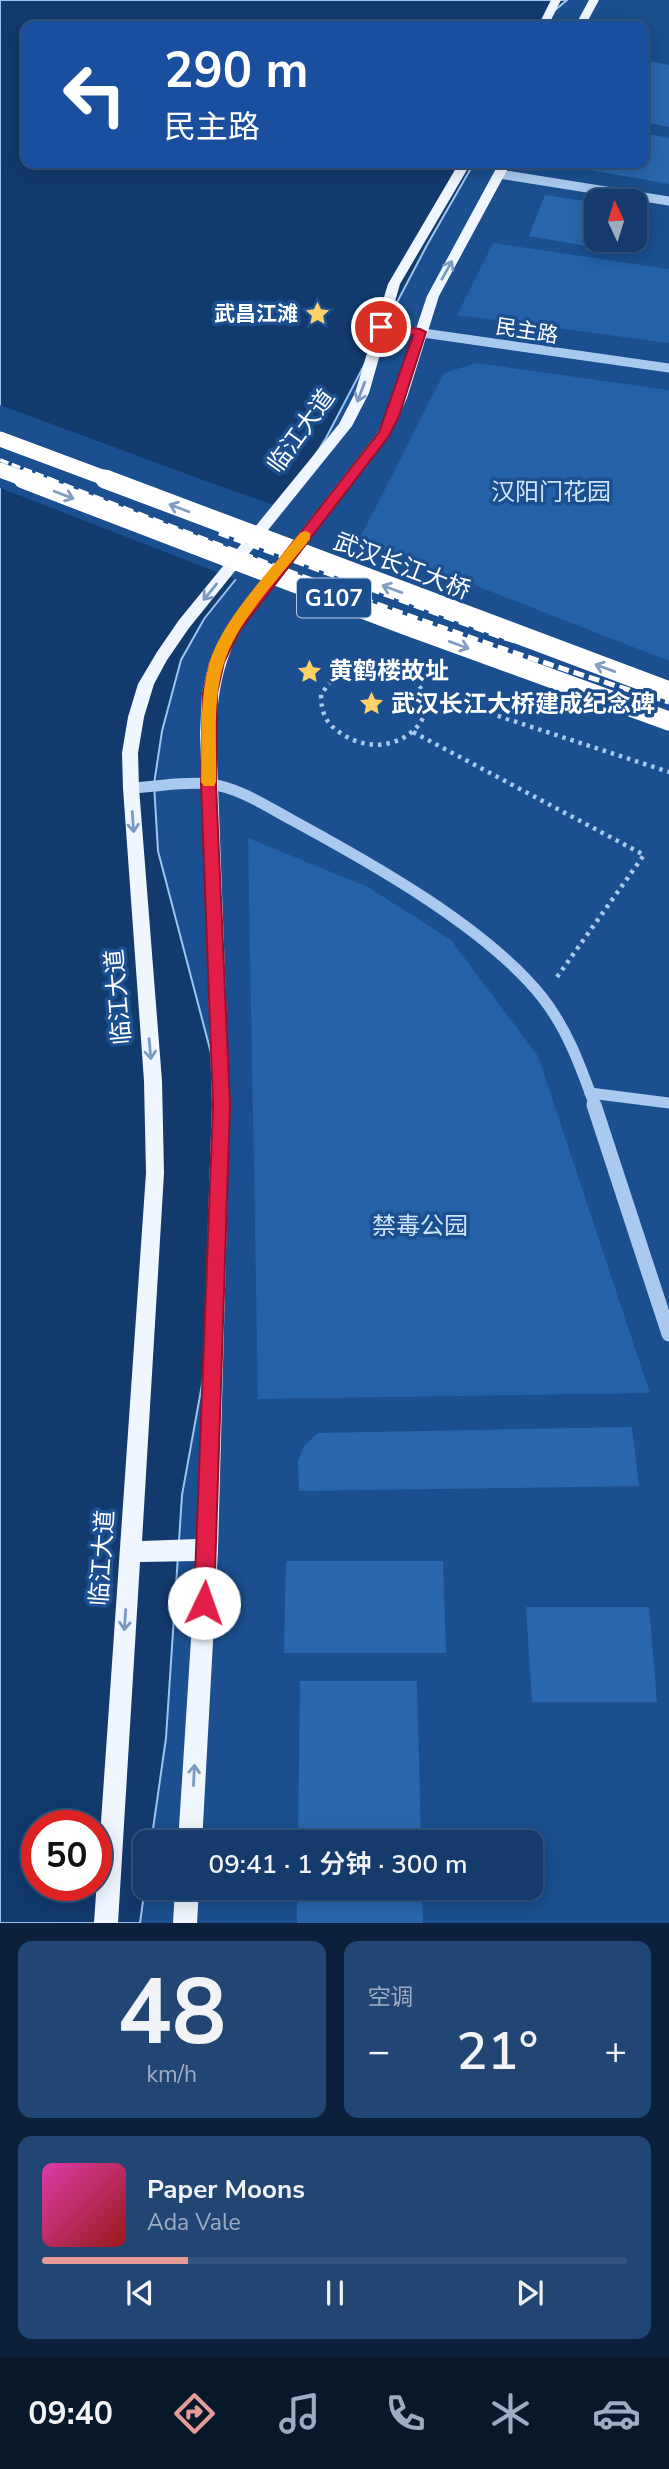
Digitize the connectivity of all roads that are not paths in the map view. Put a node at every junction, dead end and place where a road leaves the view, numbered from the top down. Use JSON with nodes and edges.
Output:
{"nodes":[{"id":1,"x":556,"y":0,"type":"edge"},
{"id":2,"x":594,"y":0,"type":"edge"},
{"id":3,"x":546,"y":21,"type":"edge"},
{"id":4,"x":583,"y":21,"type":"edge"},
{"id":5,"x":462,"y":168,"type":"edge"},
{"id":6,"x":502,"y":169,"type":"edge"},
{"id":7,"x":669,"y":201,"type":"edge"},
{"id":8,"x":381,"y":327,"type":"junction"},
{"id":9,"x":420,"y":332,"type":"junction"},
{"id":10,"x":669,"y":368,"type":"edge"},
{"id":11,"x":0,"y":439,"type":"edge"},
{"id":12,"x":0,"y":470,"type":"edge"},
{"id":13,"x":669,"y":691,"type":"edge"},
{"id":14,"x":669,"y":721,"type":"edge"},
{"id":15,"x":209,"y":784,"type":"junction"},
{"id":16,"x":131,"y":788,"type":"junction"},
{"id":17,"x":590,"y":1093,"type":"junction"},
{"id":18,"x":669,"y":1103,"type":"edge"},
{"id":19,"x":669,"y":1334,"type":"edge"},
{"id":20,"x":207,"y":1550,"type":"junction"},
{"id":21,"x":129,"y":1552,"type":"junction"},
{"id":22,"x":191,"y":1830,"type":"edge"},
{"id":23,"x":186,"y":1900,"type":"edge"},
{"id":24,"x":106,"y":1923,"type":"edge"},
{"id":25,"x":185,"y":1923,"type":"edge"}],
"edges":[{"from":1,"to":3,"type":"main road"},
{"from":2,"to":4,"type":"main road"},
{"from":5,"to":8,"type":"main road","name":"临江大道"},
{"from":6,"to":7,"type":"street"},
{"from":9,"to":6,"type":"main road","one_way":true},
{"from":8,"to":9,"type":"street","name":"民主路"},
{"from":8,"to":16,"type":"main road","name":"临江大道","one_way":true},
{"from":9,"to":10,"type":"street","name":"民主路"},
{"from":9,"to":15,"type":"main road"},
{"from":13,"to":11,"type":"highway","name":"武汉长江大桥","number":"G107","one_way":true,"bridge":true},
{"from":12,"to":14,"type":"highway","number":"G107","one_way":true,"bridge":true},
{"from":15,"to":16,"type":"street"},
{"from":15,"to":17,"type":"street"},
{"from":15,"to":20,"type":"main road"},
{"from":16,"to":21,"type":"main road","name":"临江大道","one_way":true},
{"from":17,"to":18,"type":"street"},
{"from":17,"to":19,"type":"street"},
{"from":20,"to":21,"type":"main road"},
{"from":22,"to":20,"type":"main road","one_way":true},
{"from":21,"to":24,"type":"main road","name":"临江大道","one_way":true},
{"from":23,"to":25,"type":"main road"}]}
